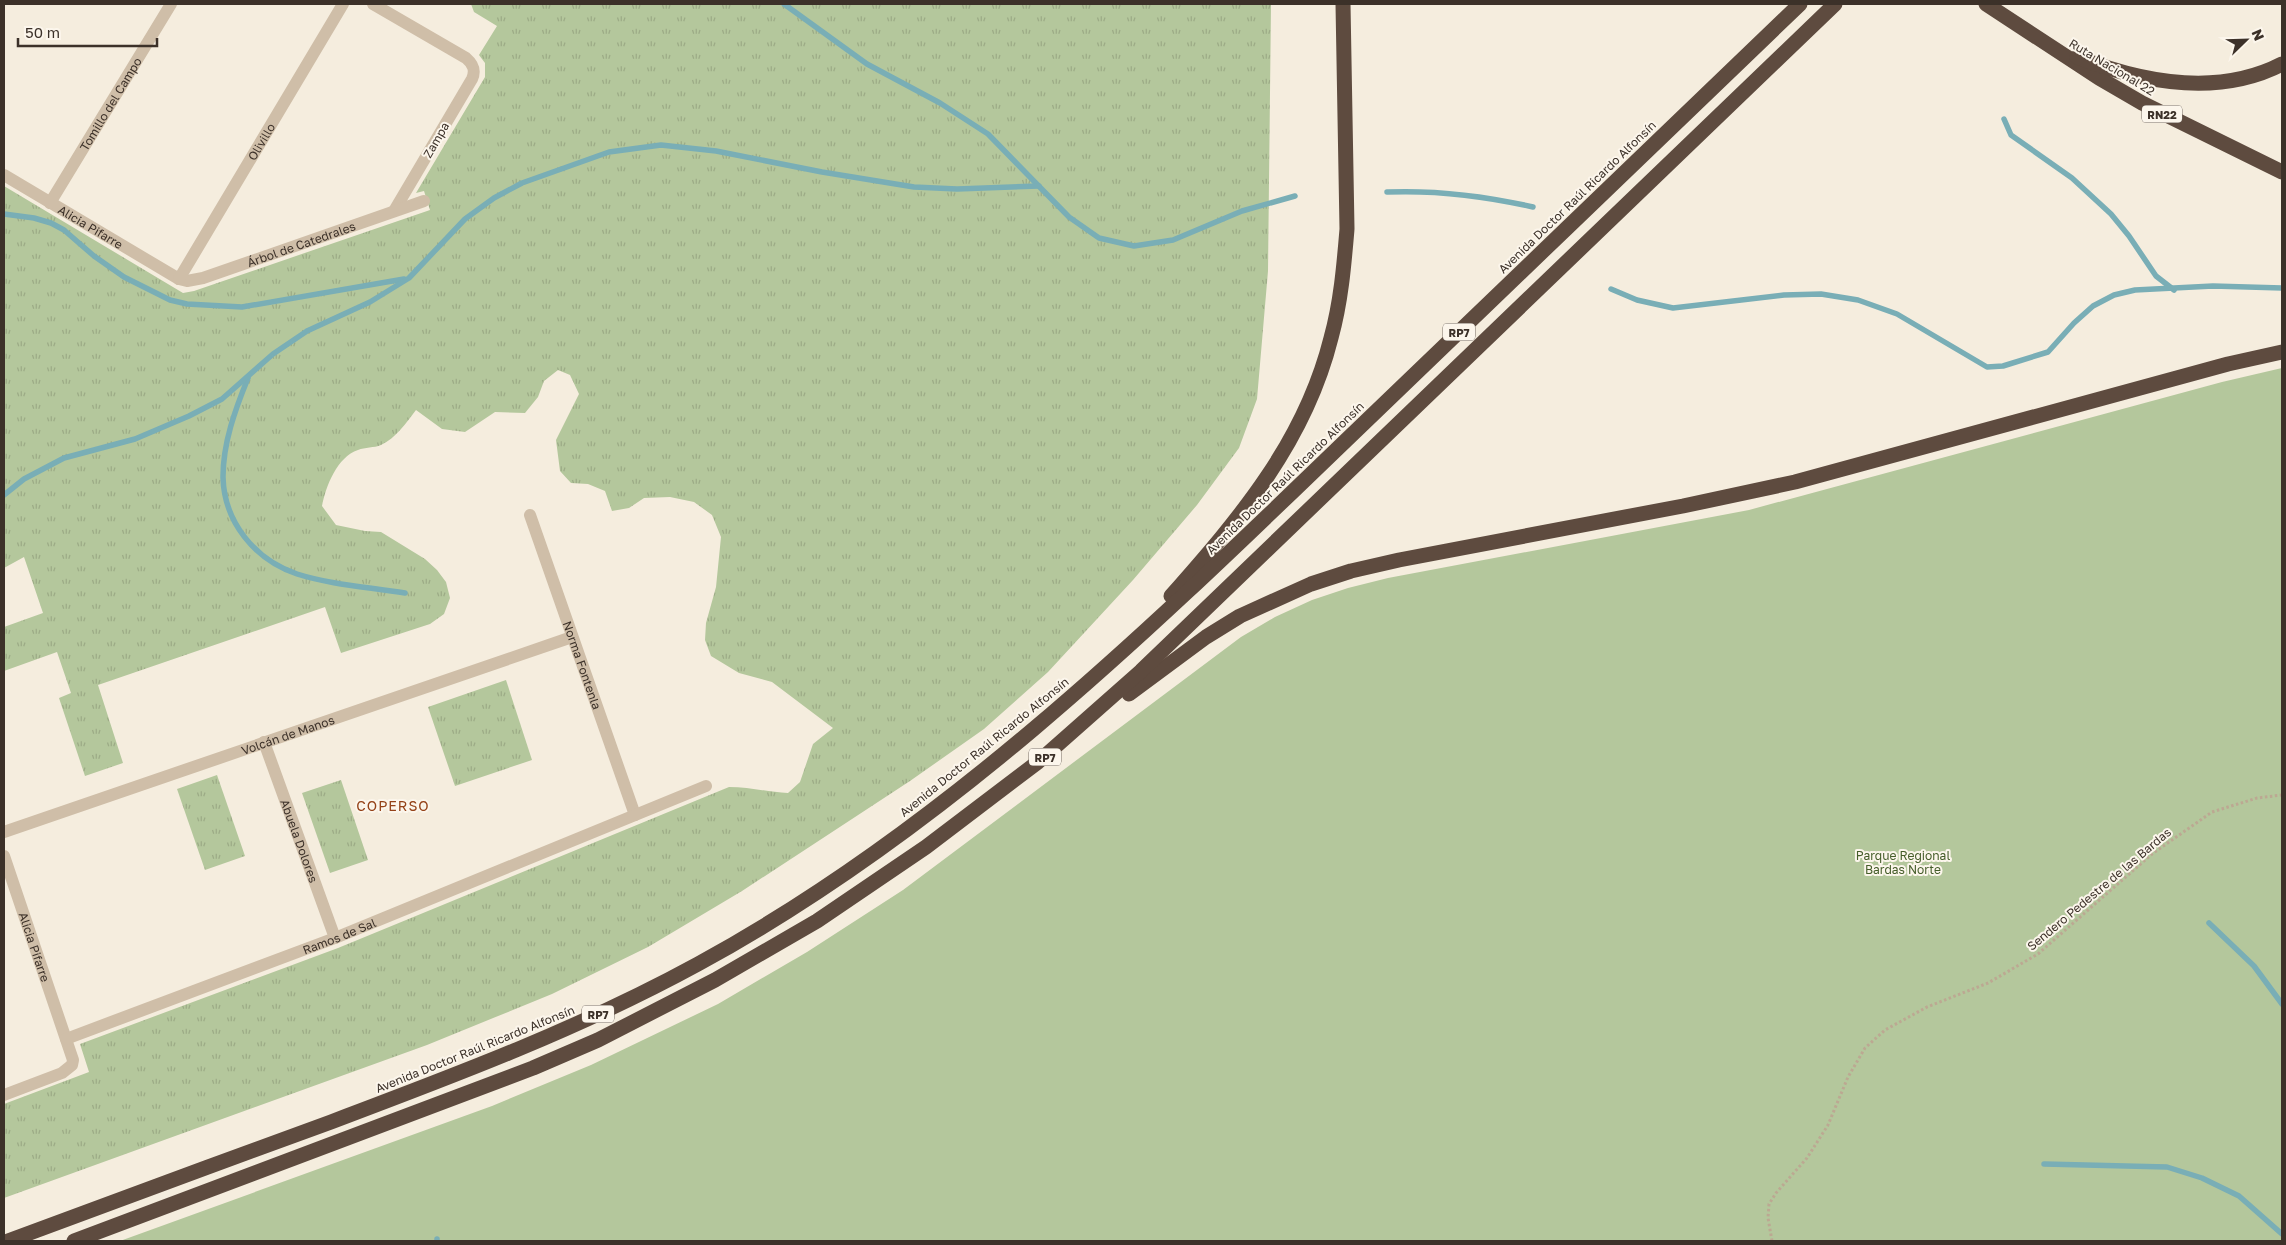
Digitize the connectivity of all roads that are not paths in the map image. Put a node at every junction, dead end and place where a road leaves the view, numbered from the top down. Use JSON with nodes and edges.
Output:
{"nodes":[{"id":1,"x":171,"y":4,"type":"edge"},
{"id":2,"x":343,"y":4,"type":"edge"},
{"id":3,"x":373,"y":4,"type":"edge"},
{"id":4,"x":1344,"y":4,"type":"edge"},
{"id":5,"x":1800,"y":4,"type":"edge"},
{"id":6,"x":1835,"y":4,"type":"edge"},
{"id":7,"x":1986,"y":4,"type":"edge"},
{"id":8,"x":2048,"y":46,"type":"junction"},
{"id":9,"x":2282,"y":64,"type":"edge"},
{"id":10,"x":2282,"y":172,"type":"edge"},
{"id":11,"x":4,"y":175,"type":"edge"},
{"id":12,"x":424,"y":201,"type":"dead end"},
{"id":13,"x":50,"y":203,"type":"junction"},
{"id":14,"x":394,"y":211,"type":"junction"},
{"id":15,"x":179,"y":279,"type":"junction"},
{"id":16,"x":2282,"y":352,"type":"edge"},
{"id":17,"x":530,"y":514,"type":"dead end"},
{"id":18,"x":572,"y":637,"type":"junction"},
{"id":19,"x":1117,"y":657,"type":"junction"},
{"id":20,"x":264,"y":742,"type":"junction"},
{"id":21,"x":1038,"y":762,"type":"junction"},
{"id":22,"x":706,"y":786,"type":"dead end"},
{"id":23,"x":635,"y":815,"type":"junction"},
{"id":24,"x":4,"y":832,"type":"edge"},
{"id":25,"x":4,"y":856,"type":"edge"},
{"id":26,"x":335,"y":938,"type":"junction"},
{"id":27,"x":66,"y":1039,"type":"junction"},
{"id":28,"x":4,"y":1095,"type":"edge"},
{"id":29,"x":8,"y":1241,"type":"edge"},
{"id":30,"x":74,"y":1241,"type":"edge"}],
"edges":[{"from":1,"to":13,"type":"street","name":"Tomillo del Campo"},
{"from":2,"to":15,"type":"street","name":"Olivillo"},
{"from":3,"to":14,"type":"street","name":"Zampa"},
{"from":4,"to":19,"type":"highway"},
{"from":5,"to":19,"type":"highway","name":"Avenida Doctor Raúl Ricardo Alfonsín","number":"RP7"},
{"from":6,"to":21,"type":"highway","number":"RP7"},
{"from":7,"to":8,"type":"highway","name":"Ruta Nacional 22","number":"RN22"},
{"from":8,"to":9,"type":"highway"},
{"from":8,"to":10,"type":"highway","name":"Ruta Nacional 22","number":"RN22"},
{"from":11,"to":13,"type":"street","name":"Alicia Pifarre"},
{"from":12,"to":14,"type":"street","name":"Árbol de Catedrales"},
{"from":13,"to":15,"type":"street","name":"Alicia Pifarre"},
{"from":14,"to":15,"type":"street","name":"Árbol de Catedrales"},
{"from":16,"to":21,"type":"highway"},
{"from":17,"to":18,"type":"street","name":"Norma Fontenla"},
{"from":18,"to":20,"type":"street","name":"Volcán de Manos"},
{"from":18,"to":23,"type":"street","name":"Norma Fontenla"},
{"from":19,"to":29,"type":"highway","name":"Avenida Doctor Raúl Ricardo Alfonsín","number":"RP7"},
{"from":20,"to":24,"type":"street","name":"Volcán de Manos"},
{"from":20,"to":26,"type":"street","name":"Abuela Dolores"},
{"from":21,"to":30,"type":"highway","number":"RP7"},
{"from":22,"to":23,"type":"street","name":"Ramos de Sal"},
{"from":23,"to":26,"type":"street","name":"Ramos de Sal"},
{"from":25,"to":27,"type":"street","name":"Alicia Pifarre"},
{"from":26,"to":27,"type":"street","name":"Ramos de Sal"},
{"from":27,"to":28,"type":"street"}]}
